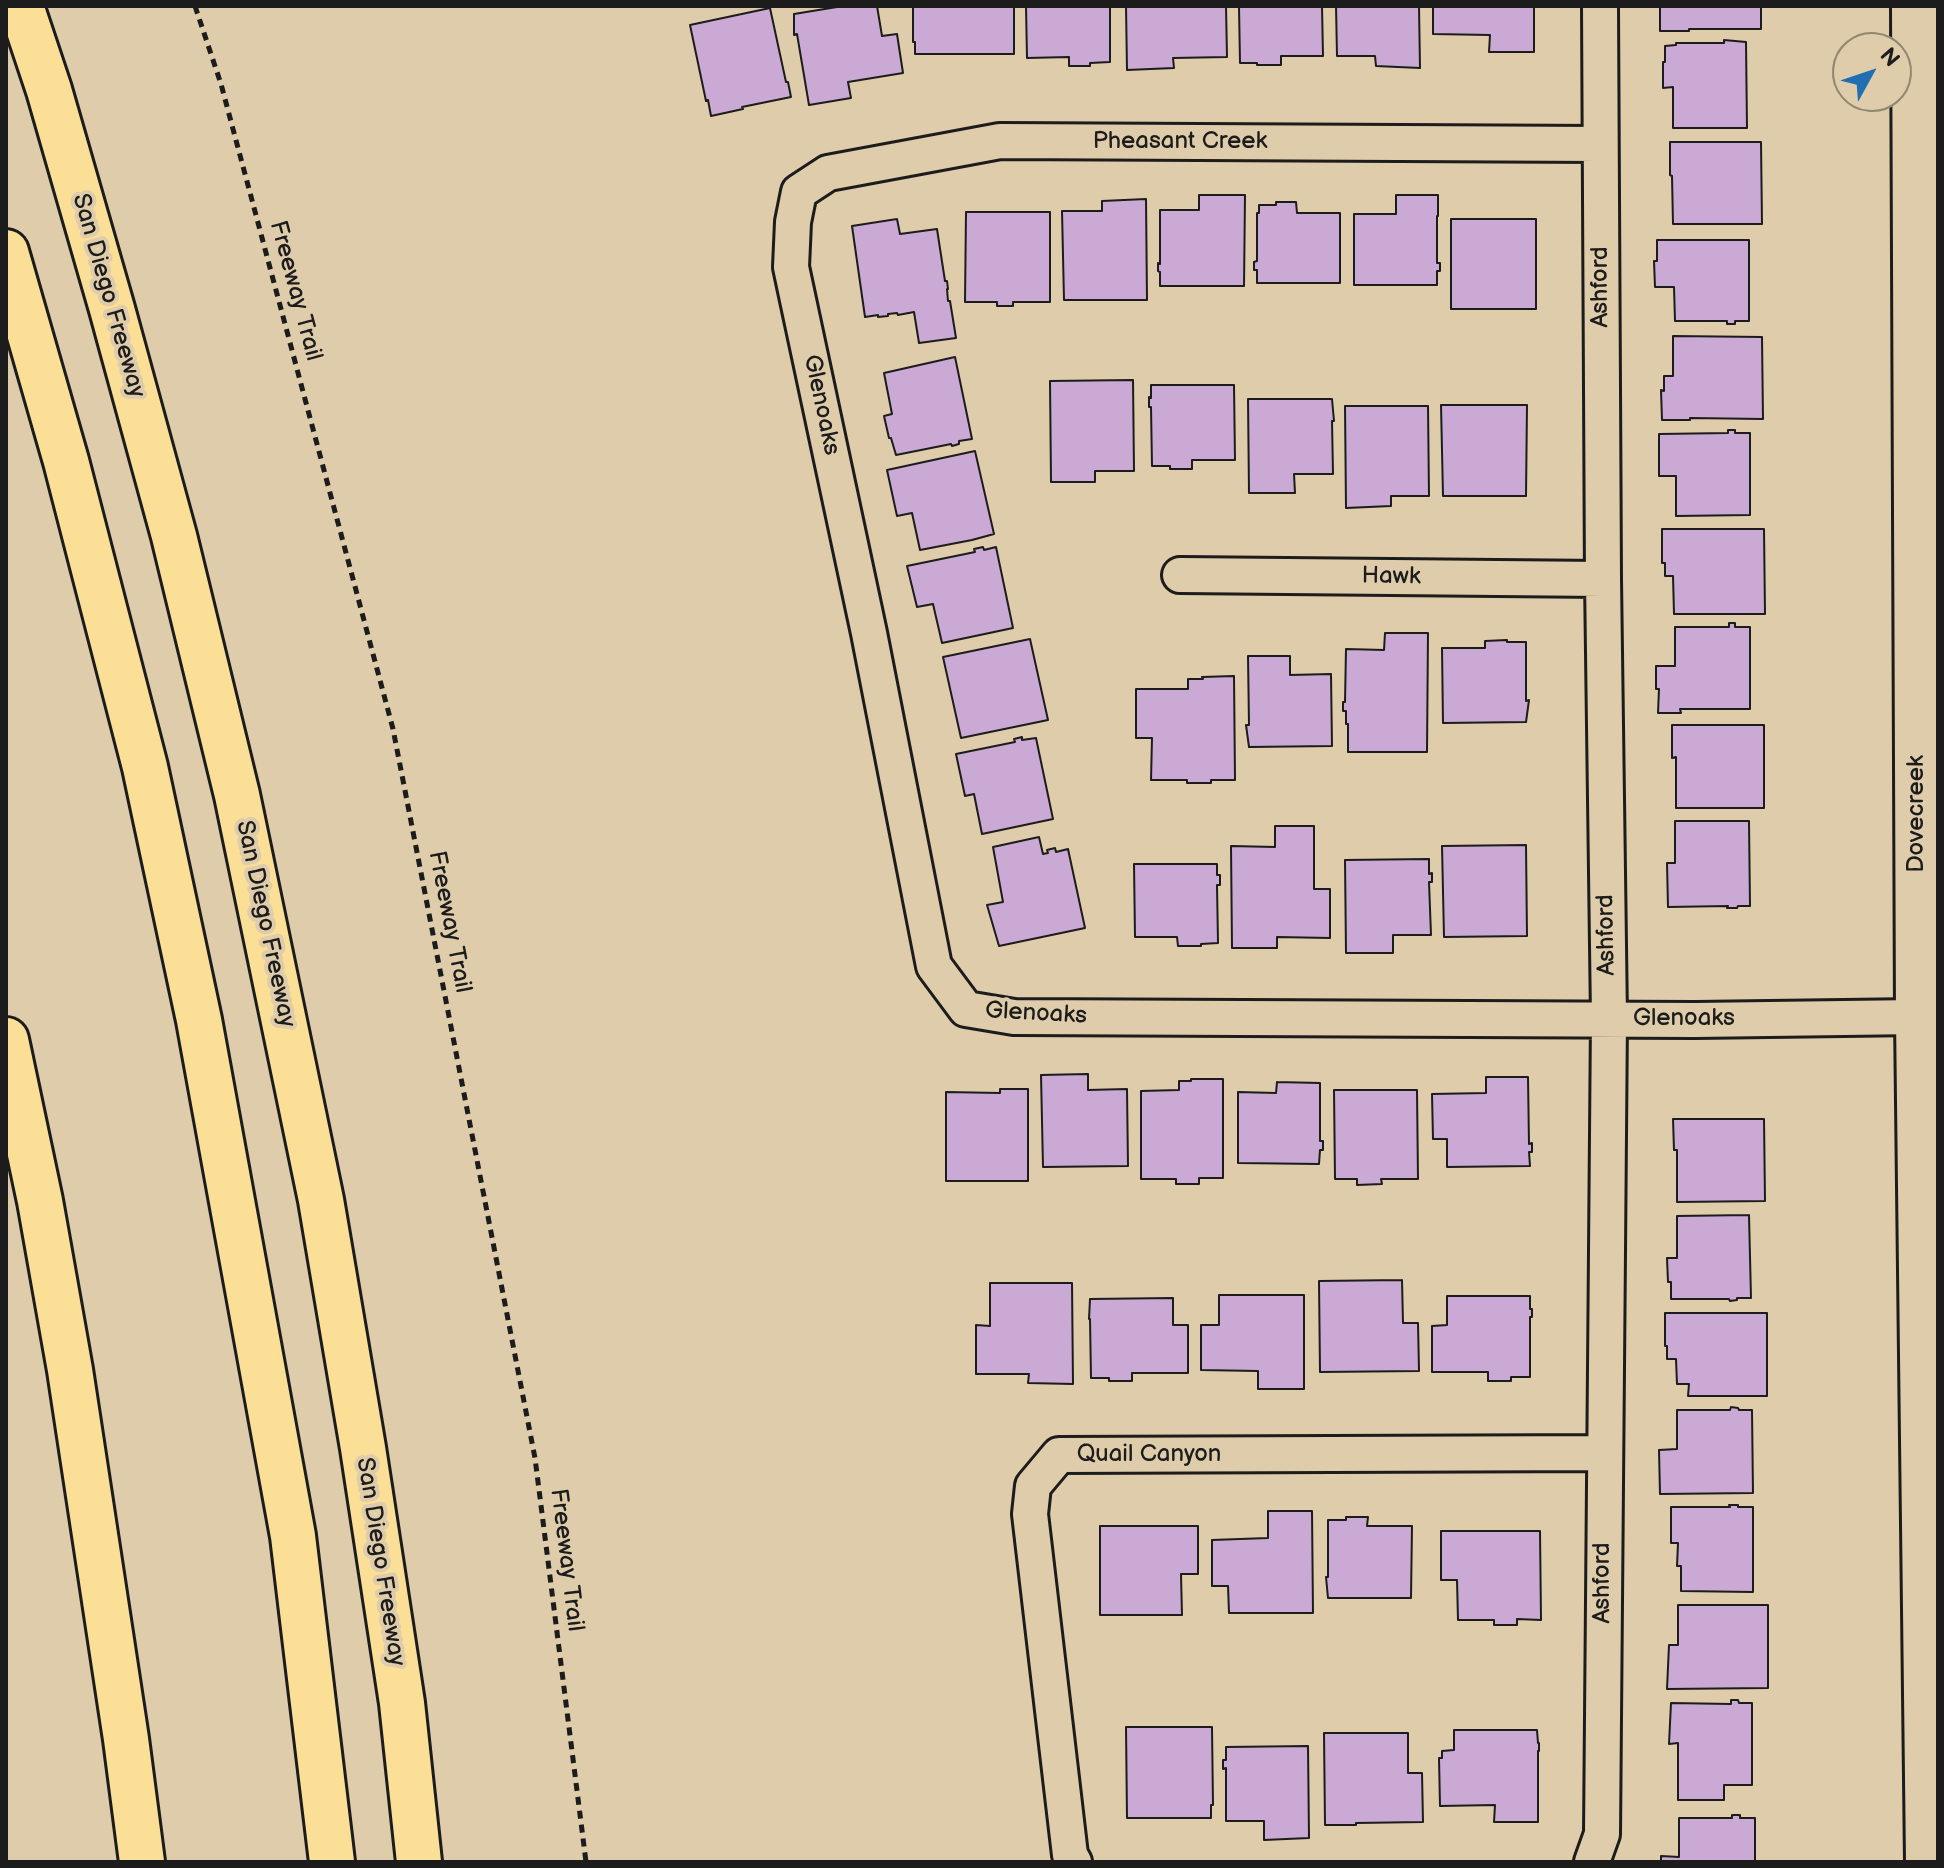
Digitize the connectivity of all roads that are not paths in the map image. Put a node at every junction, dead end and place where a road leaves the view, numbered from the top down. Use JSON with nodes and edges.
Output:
{"nodes":[{"id":1,"x":21,"y":6,"type":"edge"},
{"id":2,"x":1600,"y":6,"type":"edge"},
{"id":3,"x":1914,"y":6,"type":"edge"},
{"id":4,"x":1600,"y":144,"type":"junction"},
{"id":5,"x":793,"y":222,"type":"joint"},
{"id":6,"x":6,"y":252,"type":"edge"},
{"id":7,"x":1180,"y":575,"type":"dead end"},
{"id":8,"x":1603,"y":579,"type":"junction"},
{"id":9,"x":1918,"y":1017,"type":"junction"},
{"id":10,"x":1609,"y":1018,"type":"junction"},
{"id":11,"x":6,"y":1040,"type":"edge"},
{"id":12,"x":1604,"y":1453,"type":"junction"},
{"id":13,"x":1072,"y":1858,"type":"edge"},
{"id":14,"x":142,"y":1862,"type":"edge"},
{"id":15,"x":332,"y":1862,"type":"edge"},
{"id":16,"x":419,"y":1862,"type":"edge"},
{"id":17,"x":1592,"y":1862,"type":"edge"},
{"id":18,"x":1928,"y":1862,"type":"edge"}],
"edges":[{"from":1,"to":16,"type":"highway","name":"San Diego Freeway"},
{"from":2,"to":4,"type":"street","name":"Ashford"},
{"from":3,"to":9,"type":"street","name":"Dovecreek"},
{"from":4,"to":5,"type":"street","name":"Pheasant Creek"},
{"from":4,"to":8,"type":"street","name":"Ashford"},
{"from":5,"to":10,"type":"street","name":"Glenoaks"},
{"from":6,"to":15,"type":"highway"},
{"from":7,"to":8,"type":"street","name":"Hawk"},
{"from":8,"to":10,"type":"street","name":"Ashford"},
{"from":9,"to":10,"type":"street","name":"Glenoaks"},
{"from":9,"to":18,"type":"street","name":"Dovecreek"},
{"from":10,"to":12,"type":"street","name":"Ashford"},
{"from":11,"to":14,"type":"highway"},
{"from":12,"to":13,"type":"street","name":"Quail Canyon"},
{"from":12,"to":17,"type":"street","name":"Ashford"}]}
